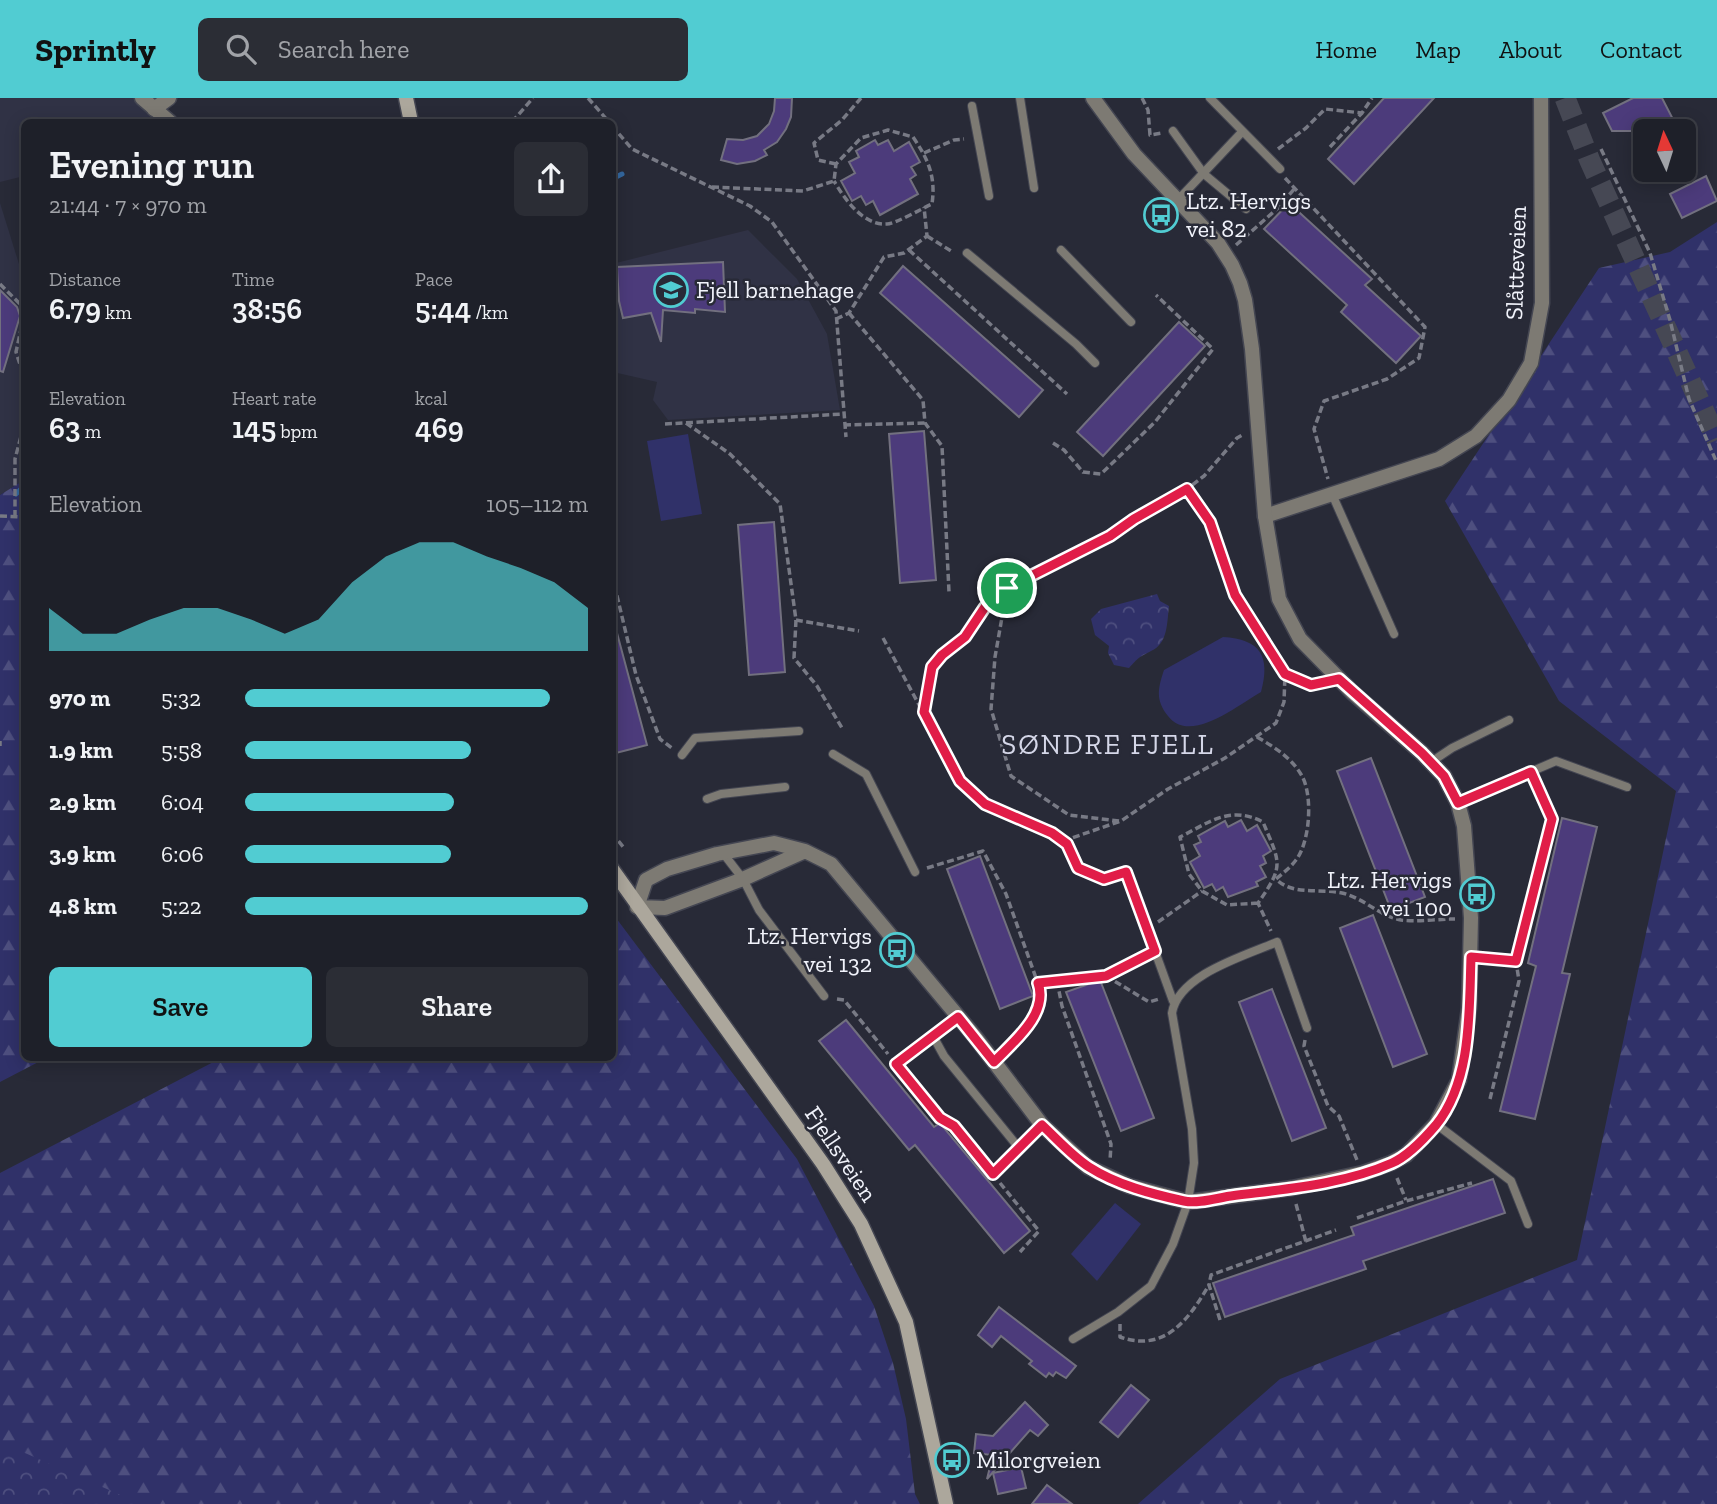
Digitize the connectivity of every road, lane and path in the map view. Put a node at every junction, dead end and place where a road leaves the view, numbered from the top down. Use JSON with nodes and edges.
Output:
{"nodes":[{"id":1,"x":142,"y":98,"type":"edge"},
{"id":2,"x":169,"y":98,"type":"edge"},
{"id":3,"x":406,"y":98,"type":"edge"},
{"id":4,"x":533,"y":98,"type":"edge"},
{"id":5,"x":588,"y":98,"type":"edge"},
{"id":6,"x":861,"y":98,"type":"edge"},
{"id":7,"x":1020,"y":98,"type":"edge"},
{"id":8,"x":1093,"y":98,"type":"edge"},
{"id":9,"x":1142,"y":98,"type":"edge"},
{"id":10,"x":1210,"y":98,"type":"edge"},
{"id":11,"x":1372,"y":98,"type":"edge"},
{"id":12,"x":1541,"y":98,"type":"edge"},
{"id":13,"x":972,"y":106,"type":"dead end"},
{"id":14,"x":154,"y":109,"type":"junction"},
{"id":15,"x":1362,"y":113,"type":"junction"},
{"id":16,"x":166,"y":119,"type":"edge"},
{"id":17,"x":410,"y":119,"type":"edge"},
{"id":18,"x":515,"y":119,"type":"edge"},
{"id":19,"x":607,"y":119,"type":"edge"},
{"id":20,"x":616,"y":130,"type":"edge"},
{"id":21,"x":1173,"y":131,"type":"joint"},
{"id":22,"x":1242,"y":132,"type":"junction"},
{"id":23,"x":977,"y":137,"type":"junction"},
{"id":24,"x":1330,"y":147,"type":"dead end"},
{"id":25,"x":1601,"y":149,"type":"dead end"},
{"id":26,"x":924,"y":153,"type":"junction"},
{"id":27,"x":1268,"y":157,"type":"junction"},
{"id":28,"x":836,"y":164,"type":"junction"},
{"id":29,"x":1280,"y":169,"type":"joint"},
{"id":30,"x":1203,"y":174,"type":"junction"},
{"id":31,"x":834,"y":181,"type":"junction"},
{"id":32,"x":712,"y":187,"type":"junction"},
{"id":33,"x":1034,"y":188,"type":"dead end"},
{"id":34,"x":1294,"y":188,"type":"junction"},
{"id":35,"x":989,"y":196,"type":"dead end"},
{"id":36,"x":1177,"y":201,"type":"junction"},
{"id":37,"x":924,"y":207,"type":"junction"},
{"id":38,"x":1246,"y":209,"type":"dead end"},
{"id":39,"x":927,"y":236,"type":"junction"},
{"id":40,"x":909,"y":250,"type":"junction"},
{"id":41,"x":1061,"y":250,"type":"dead end"},
{"id":42,"x":951,"y":251,"type":"dead end"},
{"id":43,"x":1225,"y":252,"type":"junction"},
{"id":44,"x":967,"y":253,"type":"dead end"},
{"id":45,"x":0,"y":284,"type":"edge"},
{"id":46,"x":1156,"y":295,"type":"dead end"},
{"id":47,"x":21,"y":305,"type":"edge"},
{"id":48,"x":849,"y":313,"type":"junction"},
{"id":49,"x":836,"y":319,"type":"junction"},
{"id":50,"x":1131,"y":323,"type":"dead end"},
{"id":51,"x":21,"y":330,"type":"edge"},
{"id":52,"x":1094,"y":363,"type":"dead end"},
{"id":53,"x":21,"y":368,"type":"edge"},
{"id":54,"x":1066,"y":394,"type":"dead end"},
{"id":55,"x":843,"y":414,"type":"junction"},
{"id":56,"x":686,"y":423,"type":"junction"},
{"id":57,"x":925,"y":423,"type":"junction"},
{"id":58,"x":665,"y":424,"type":"dead end"},
{"id":59,"x":844,"y":425,"type":"junction"},
{"id":60,"x":1258,"y":426,"type":"junction"},
{"id":61,"x":21,"y":436,"type":"edge"},
{"id":62,"x":846,"y":438,"type":"dead end"},
{"id":63,"x":1054,"y":443,"type":"dead end"},
{"id":64,"x":1717,"y":463,"type":"edge"},
{"id":65,"x":1187,"y":489,"type":"junction"},
{"id":66,"x":1332,"y":494,"type":"junction"},
{"id":67,"x":0,"y":516,"type":"edge"},
{"id":68,"x":1265,"y":516,"type":"junction"},
{"id":69,"x":15,"y":517,"type":"junction"},
{"id":70,"x":21,"y":517,"type":"edge"},
{"id":71,"x":1007,"y":588,"type":"junction"},
{"id":72,"x":616,"y":592,"type":"edge"},
{"id":73,"x":949,"y":592,"type":"dead end"},
{"id":74,"x":985,"y":607,"type":"junction"},
{"id":75,"x":1002,"y":618,"type":"junction"},
{"id":76,"x":796,"y":620,"type":"junction"},
{"id":77,"x":859,"y":631,"type":"dead end"},
{"id":78,"x":1394,"y":634,"type":"dead end"},
{"id":79,"x":883,"y":638,"type":"dead end"},
{"id":80,"x":1285,"y":674,"type":"junction"},
{"id":81,"x":1339,"y":679,"type":"junction"},
{"id":82,"x":924,"y":712,"type":"junction"},
{"id":83,"x":1508,"y":720,"type":"dead end"},
{"id":84,"x":842,"y":728,"type":"dead end"},
{"id":85,"x":799,"y":731,"type":"dead end"},
{"id":86,"x":1257,"y":737,"type":"junction"},
{"id":87,"x":834,"y":754,"type":"dead end"},
{"id":88,"x":682,"y":755,"type":"joint"},
{"id":89,"x":1431,"y":762,"type":"junction"},
{"id":90,"x":1531,"y":772,"type":"junction"},
{"id":91,"x":785,"y":787,"type":"dead end"},
{"id":92,"x":1627,"y":787,"type":"dead end"},
{"id":93,"x":707,"y":799,"type":"dead end"},
{"id":94,"x":1458,"y":803,"type":"junction"},
{"id":95,"x":1121,"y":821,"type":"junction"},
{"id":96,"x":616,"y":838,"type":"edge"},
{"id":97,"x":1063,"y":841,"type":"junction"},
{"id":98,"x":624,"y":848,"type":"dead end"},
{"id":99,"x":805,"y":851,"type":"junction"},
{"id":100,"x":723,"y":853,"type":"junction"},
{"id":101,"x":915,"y":872,"type":"joint"},
{"id":102,"x":1126,"y":872,"type":"joint"},
{"id":103,"x":616,"y":876,"type":"edge"},
{"id":104,"x":743,"y":878,"type":"junction"},
{"id":105,"x":1276,"y":879,"type":"junction"},
{"id":106,"x":1202,"y":891,"type":"junction"},
{"id":107,"x":1258,"y":904,"type":"junction"},
{"id":108,"x":637,"y":907,"type":"junction"},
{"id":109,"x":1471,"y":918,"type":"junction"},
{"id":110,"x":1147,"y":928,"type":"junction"},
{"id":111,"x":1277,"y":942,"type":"junction"},
{"id":112,"x":1155,"y":951,"type":"junction"},
{"id":113,"x":1471,"y":957,"type":"junction"},
{"id":114,"x":1516,"y":961,"type":"junction"},
{"id":115,"x":1106,"y":976,"type":"junction"},
{"id":116,"x":1057,"y":981,"type":"junction"},
{"id":117,"x":1038,"y":983,"type":"junction"},
{"id":118,"x":824,"y":996,"type":"joint"},
{"id":119,"x":1172,"y":998,"type":"junction"},
{"id":120,"x":958,"y":1017,"type":"junction"},
{"id":121,"x":1307,"y":1028,"type":"joint"},
{"id":122,"x":933,"y":1036,"type":"junction"},
{"id":123,"x":994,"y":1062,"type":"junction"},
{"id":124,"x":896,"y":1064,"type":"junction"},
{"id":125,"x":1490,"y":1100,"type":"dead end"},
{"id":126,"x":1436,"y":1124,"type":"junction"},
{"id":127,"x":1042,"y":1125,"type":"junction"},
{"id":128,"x":1019,"y":1148,"type":"junction"},
{"id":129,"x":1391,"y":1163,"type":"junction"},
{"id":130,"x":1363,"y":1173,"type":"junction"},
{"id":131,"x":993,"y":1174,"type":"junction"},
{"id":132,"x":1109,"y":1177,"type":"junction"},
{"id":133,"x":1472,"y":1183,"type":"dead end"},
{"id":134,"x":1292,"y":1188,"type":"junction"},
{"id":135,"x":1406,"y":1201,"type":"junction"},
{"id":136,"x":1188,"y":1202,"type":"junction"},
{"id":137,"x":1357,"y":1218,"type":"dead end"},
{"id":138,"x":1528,"y":1224,"type":"dead end"},
{"id":139,"x":1336,"y":1230,"type":"dead end"},
{"id":140,"x":1306,"y":1242,"type":"junction"},
{"id":141,"x":1020,"y":1252,"type":"dead end"},
{"id":142,"x":1209,"y":1285,"type":"junction"},
{"id":143,"x":1118,"y":1312,"type":"junction"},
{"id":144,"x":1220,"y":1320,"type":"dead end"},
{"id":145,"x":1073,"y":1339,"type":"dead end"},
{"id":146,"x":946,"y":1504,"type":"edge"}],
"edges":[{"from":1,"to":14,"type":"street"},
{"from":2,"to":14,"type":"street"},
{"from":3,"to":17,"type":"main road"},
{"from":4,"to":18,"type":"path"},
{"from":5,"to":19,"type":"path"},
{"from":6,"to":28,"type":"path"},
{"from":7,"to":33,"type":"lane"},
{"from":8,"to":36,"type":"street"},
{"from":9,"to":21,"type":"path"},
{"from":10,"to":22,"type":"lane"},
{"from":11,"to":15,"type":"path"},
{"from":12,"to":66,"type":"street","name":"Slåtteveien"},
{"from":13,"to":23,"type":"lane"},
{"from":14,"to":16,"type":"street"},
{"from":15,"to":24,"type":"path"},
{"from":15,"to":27,"type":"path"},
{"from":20,"to":32,"type":"path"},
{"from":21,"to":30,"type":"lane"},
{"from":22,"to":27,"type":"lane"},
{"from":22,"to":30,"type":"lane"},
{"from":23,"to":26,"type":"path"},
{"from":23,"to":35,"type":"lane"},
{"from":25,"to":64,"type":"path"},
{"from":26,"to":28,"type":"path"},
{"from":26,"to":37,"type":"path"},
{"from":27,"to":29,"type":"lane"},
{"from":28,"to":31,"type":"path"},
{"from":29,"to":34,"type":"path"},
{"from":30,"to":36,"type":"lane"},
{"from":30,"to":38,"type":"lane"},
{"from":31,"to":32,"type":"path"},
{"from":31,"to":37,"type":"path"},
{"from":32,"to":49,"type":"path"},
{"from":34,"to":43,"type":"path"},
{"from":34,"to":66,"type":"path"},
{"from":36,"to":43,"type":"street"},
{"from":37,"to":39,"type":"path"},
{"from":39,"to":40,"type":"path"},
{"from":39,"to":42,"type":"path"},
{"from":40,"to":48,"type":"path"},
{"from":40,"to":54,"type":"path"},
{"from":41,"to":50,"type":"lane"},
{"from":43,"to":60,"type":"street"},
{"from":44,"to":52,"type":"lane"},
{"from":45,"to":47,"type":"path"},
{"from":46,"to":63,"type":"path"},
{"from":48,"to":49,"type":"path"},
{"from":48,"to":57,"type":"path"},
{"from":49,"to":55,"type":"path"},
{"from":51,"to":53,"type":"path"},
{"from":55,"to":56,"type":"path"},
{"from":55,"to":59,"type":"path"},
{"from":56,"to":58,"type":"path"},
{"from":56,"to":76,"type":"path"},
{"from":57,"to":59,"type":"path"},
{"from":57,"to":73,"type":"path"},
{"from":59,"to":62,"type":"path"},
{"from":60,"to":65,"type":"path"},
{"from":60,"to":68,"type":"street"},
{"from":61,"to":69,"type":"path"},
{"from":65,"to":71,"type":"path"},
{"from":65,"to":80,"type":"path"},
{"from":66,"to":68,"type":"street","name":"Slåtteveien"},
{"from":66,"to":78,"type":"lane"},
{"from":67,"to":69,"type":"path"},
{"from":68,"to":81,"type":"street"},
{"from":69,"to":70,"type":"path"},
{"from":71,"to":74,"type":"path"},
{"from":71,"to":75,"type":"path"},
{"from":72,"to":88,"type":"path"},
{"from":74,"to":75,"type":"path"},
{"from":74,"to":82,"type":"path"},
{"from":75,"to":95,"type":"path"},
{"from":76,"to":77,"type":"path"},
{"from":76,"to":84,"type":"path"},
{"from":79,"to":82,"type":"path"},
{"from":80,"to":81,"type":"path"},
{"from":80,"to":86,"type":"path"},
{"from":81,"to":89,"type":"street"},
{"from":82,"to":97,"type":"path"},
{"from":83,"to":89,"type":"lane"},
{"from":85,"to":88,"type":"lane"},
{"from":86,"to":95,"type":"path"},
{"from":86,"to":105,"type":"path"},
{"from":87,"to":101,"type":"lane"},
{"from":89,"to":94,"type":"street"},
{"from":90,"to":92,"type":"lane"},
{"from":90,"to":94,"type":"lane"},
{"from":90,"to":114,"type":"path"},
{"from":91,"to":93,"type":"lane"},
{"from":94,"to":109,"type":"street"},
{"from":95,"to":97,"type":"path"},
{"from":96,"to":98,"type":"path"},
{"from":97,"to":102,"type":"path"},
{"from":99,"to":100,"type":"street"},
{"from":99,"to":104,"type":"street"},
{"from":99,"to":120,"type":"street"},
{"from":100,"to":104,"type":"lane"},
{"from":100,"to":108,"type":"street"},
{"from":101,"to":117,"type":"path"},
{"from":102,"to":110,"type":"lane"},
{"from":103,"to":108,"type":"main road","name":"Fjellsveien"},
{"from":104,"to":108,"type":"street"},
{"from":104,"to":118,"type":"lane"},
{"from":105,"to":106,"type":"path"},
{"from":105,"to":107,"type":"path"},
{"from":105,"to":109,"type":"path"},
{"from":106,"to":107,"type":"path"},
{"from":106,"to":110,"type":"path"},
{"from":107,"to":111,"type":"path"},
{"from":108,"to":146,"type":"main road","name":"Fjellsveien"},
{"from":109,"to":113,"type":"street"},
{"from":110,"to":112,"type":"lane"},
{"from":111,"to":119,"type":"lane"},
{"from":111,"to":121,"type":"lane"},
{"from":112,"to":115,"type":"path"},
{"from":112,"to":119,"type":"lane"},
{"from":113,"to":114,"type":"path"},
{"from":113,"to":126,"type":"street"},
{"from":114,"to":125,"type":"path"},
{"from":115,"to":116,"type":"path"},
{"from":115,"to":119,"type":"path"},
{"from":116,"to":117,"type":"path"},
{"from":116,"to":132,"type":"path"},
{"from":117,"to":123,"type":"path"},
{"from":118,"to":124,"type":"path"},
{"from":119,"to":136,"type":"lane"},
{"from":120,"to":122,"type":"lane"},
{"from":120,"to":123,"type":"street"},
{"from":121,"to":130,"type":"path"},
{"from":122,"to":124,"type":"lane"},
{"from":122,"to":128,"type":"lane"},
{"from":123,"to":127,"type":"street"},
{"from":124,"to":131,"type":"path"},
{"from":126,"to":129,"type":"street"},
{"from":126,"to":138,"type":"lane"},
{"from":127,"to":128,"type":"lane"},
{"from":127,"to":132,"type":"street"},
{"from":128,"to":131,"type":"lane"},
{"from":129,"to":130,"type":"street"},
{"from":129,"to":135,"type":"path"},
{"from":130,"to":134,"type":"street"},
{"from":131,"to":141,"type":"path"},
{"from":132,"to":136,"type":"street"},
{"from":133,"to":135,"type":"path"},
{"from":134,"to":136,"type":"street"},
{"from":134,"to":140,"type":"path"},
{"from":135,"to":137,"type":"path"},
{"from":136,"to":143,"type":"lane"},
{"from":139,"to":140,"type":"path"},
{"from":140,"to":142,"type":"path"},
{"from":142,"to":143,"type":"path"},
{"from":142,"to":144,"type":"path"},
{"from":143,"to":145,"type":"lane"}]}
